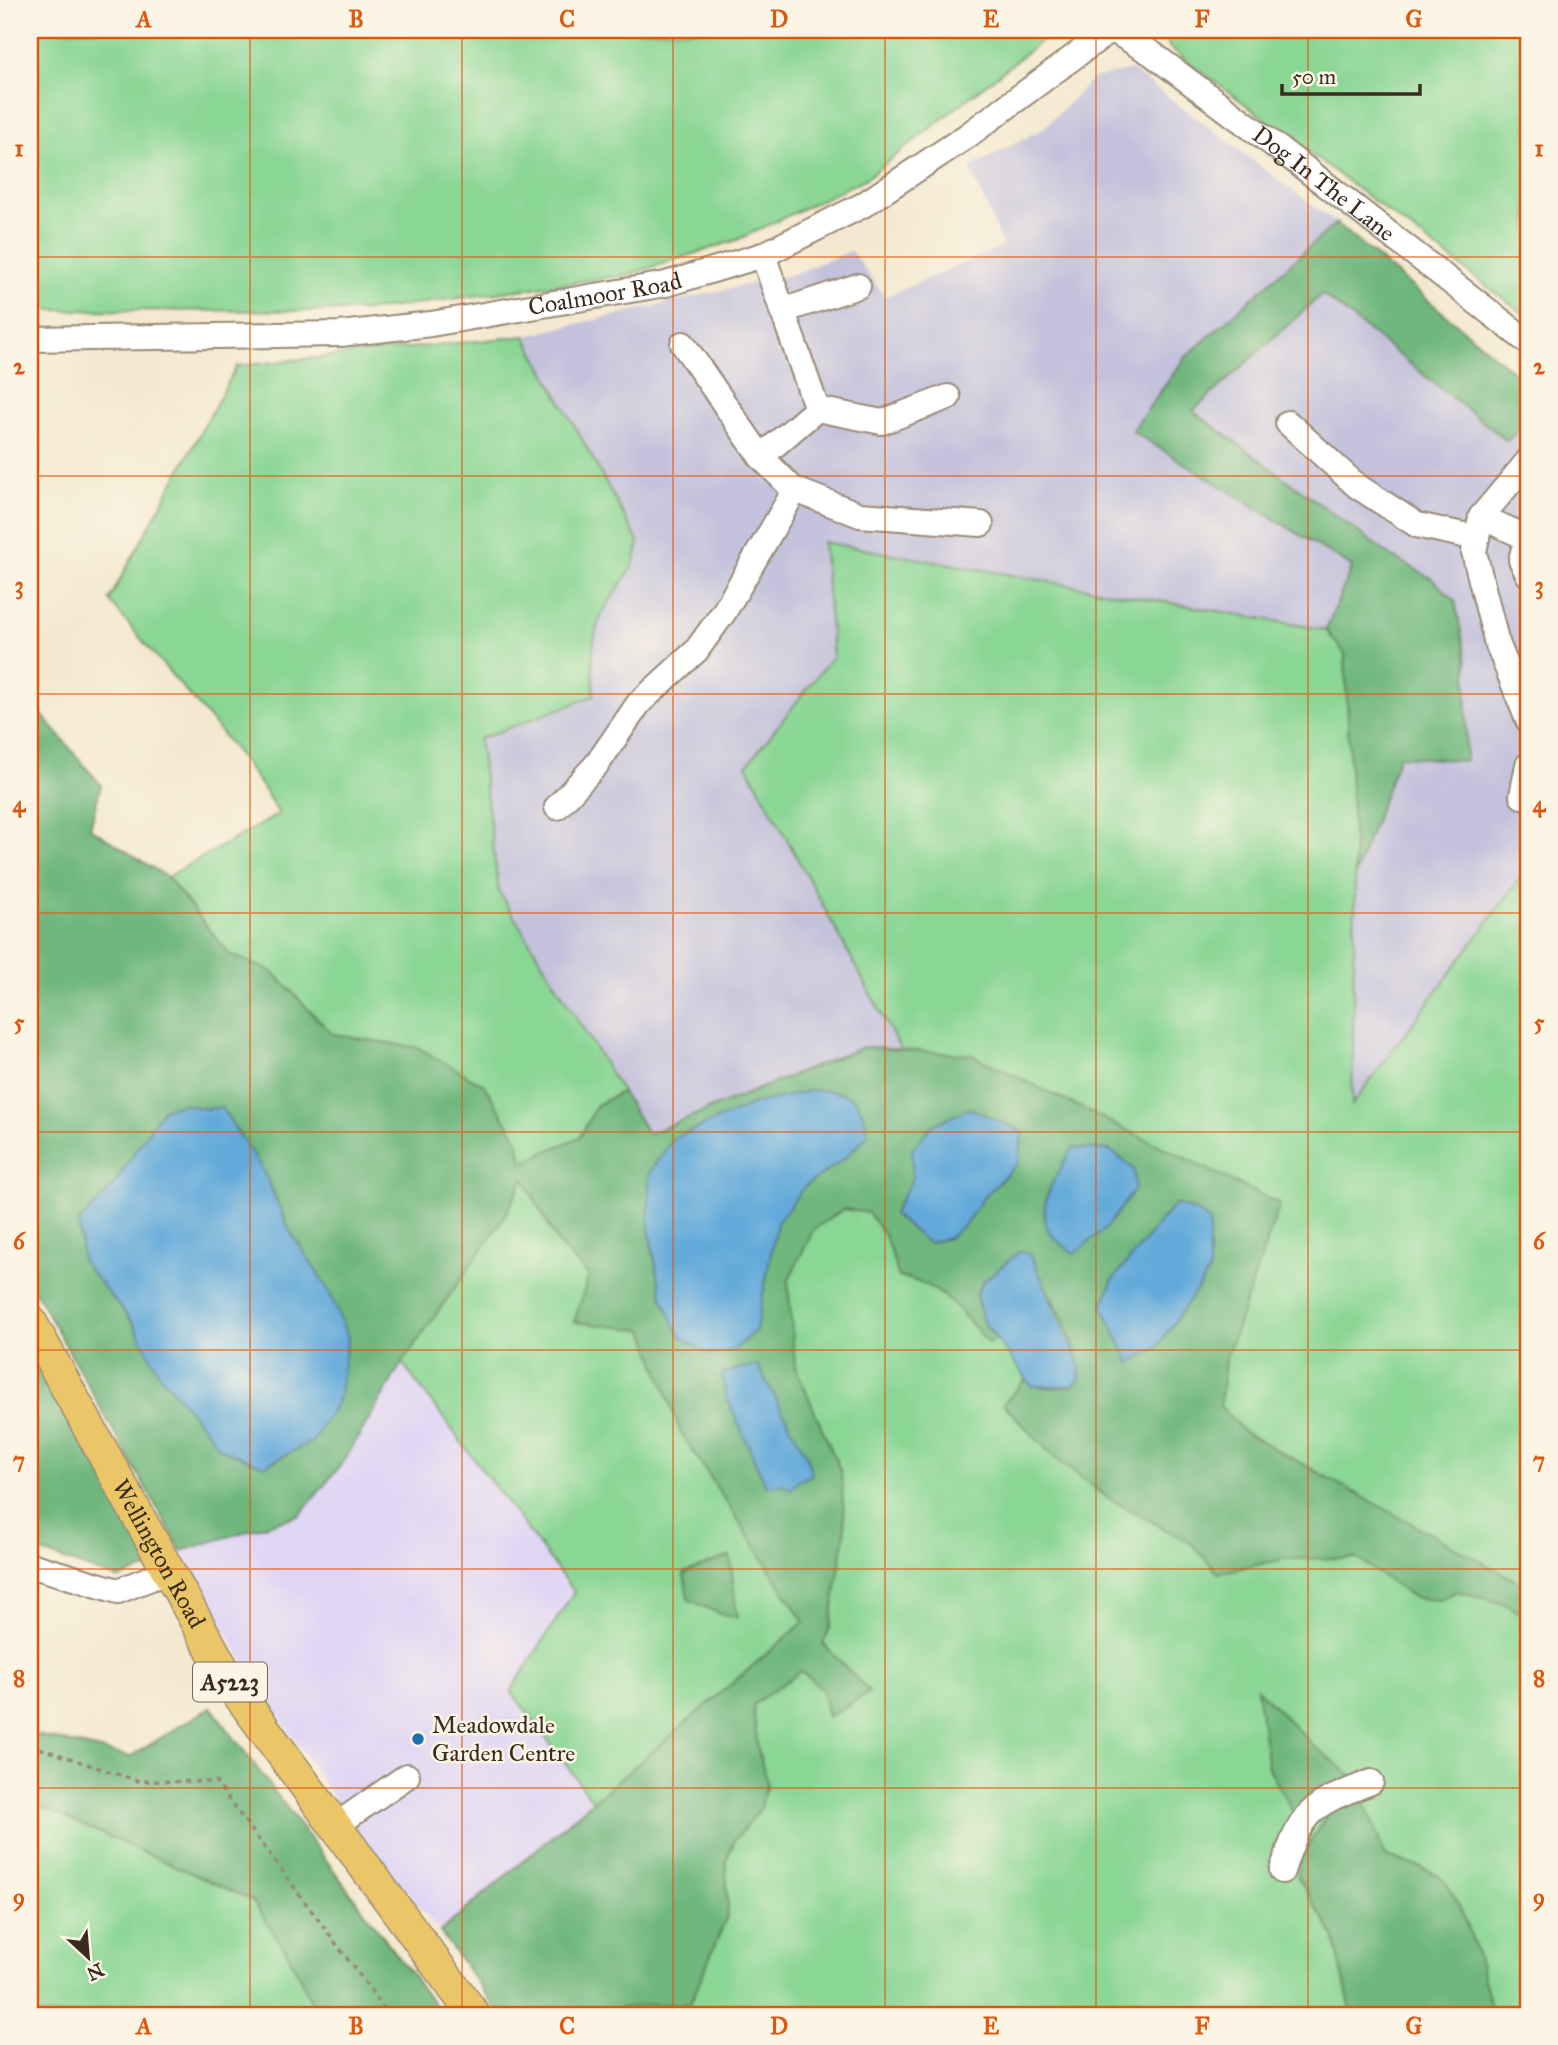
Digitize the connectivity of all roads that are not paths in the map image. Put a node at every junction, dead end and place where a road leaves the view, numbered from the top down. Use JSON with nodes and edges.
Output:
{"nodes":[{"id":1,"x":1112,"y":30,"type":"edge"},
{"id":2,"x":763,"y":255,"type":"junction"},
{"id":3,"x":858,"y":286,"type":"dead end"},
{"id":4,"x":782,"y":311,"type":"junction"},
{"id":5,"x":30,"y":339,"type":"edge"},
{"id":6,"x":1528,"y":342,"type":"edge"},
{"id":7,"x":683,"y":344,"type":"dead end"},
{"id":8,"x":948,"y":397,"type":"dead end"},
{"id":9,"x":817,"y":409,"type":"junction"},
{"id":10,"x":1288,"y":423,"type":"dead end"},
{"id":11,"x":761,"y":457,"type":"junction"},
{"id":12,"x":1528,"y":461,"type":"edge"},
{"id":13,"x":795,"y":490,"type":"junction"},
{"id":14,"x":981,"y":524,"type":"dead end"},
{"id":15,"x":1479,"y":527,"type":"junction"},
{"id":16,"x":1527,"y":538,"type":"edge"},
{"id":17,"x":1528,"y":574,"type":"edge"},
{"id":18,"x":1528,"y":720,"type":"edge"},
{"id":19,"x":1528,"y":765,"type":"edge"},
{"id":20,"x":1522,"y":796,"type":"dead end"},
{"id":21,"x":557,"y":807,"type":"dead end"},
{"id":22,"x":30,"y":1321,"type":"edge"},
{"id":23,"x":30,"y":1565,"type":"edge"},
{"id":24,"x":166,"y":1572,"type":"junction"},
{"id":25,"x":407,"y":1776,"type":"dead end"},
{"id":26,"x":1371,"y":1782,"type":"dead end"},
{"id":27,"x":335,"y":1826,"type":"junction"},
{"id":28,"x":1282,"y":1871,"type":"dead end"},
{"id":29,"x":474,"y":2015,"type":"edge"}],
"edges":[{"from":1,"to":2,"type":"street","name":"Coalmoor Road"},
{"from":1,"to":6,"type":"street","name":"Dog In The Lane"},
{"from":2,"to":4,"type":"street"},
{"from":2,"to":5,"type":"street","name":"Coalmoor Road"},
{"from":3,"to":4,"type":"street"},
{"from":4,"to":9,"type":"street"},
{"from":7,"to":11,"type":"street"},
{"from":8,"to":9,"type":"street"},
{"from":9,"to":11,"type":"street"},
{"from":10,"to":15,"type":"street"},
{"from":11,"to":13,"type":"street"},
{"from":12,"to":15,"type":"street"},
{"from":13,"to":14,"type":"street"},
{"from":13,"to":21,"type":"street"},
{"from":15,"to":16,"type":"street"},
{"from":15,"to":18,"type":"street"},
{"from":16,"to":17,"type":"street"},
{"from":19,"to":20,"type":"street"},
{"from":22,"to":24,"type":"main road","name":"Wellington Road","number":"A5223"},
{"from":23,"to":24,"type":"street"},
{"from":24,"to":27,"type":"main road","name":"Wellington Road","number":"A5223"},
{"from":25,"to":27,"type":"street"},
{"from":26,"to":28,"type":"street"},
{"from":27,"to":29,"type":"main road","name":"Wellington Road","number":"A5223"}]}
